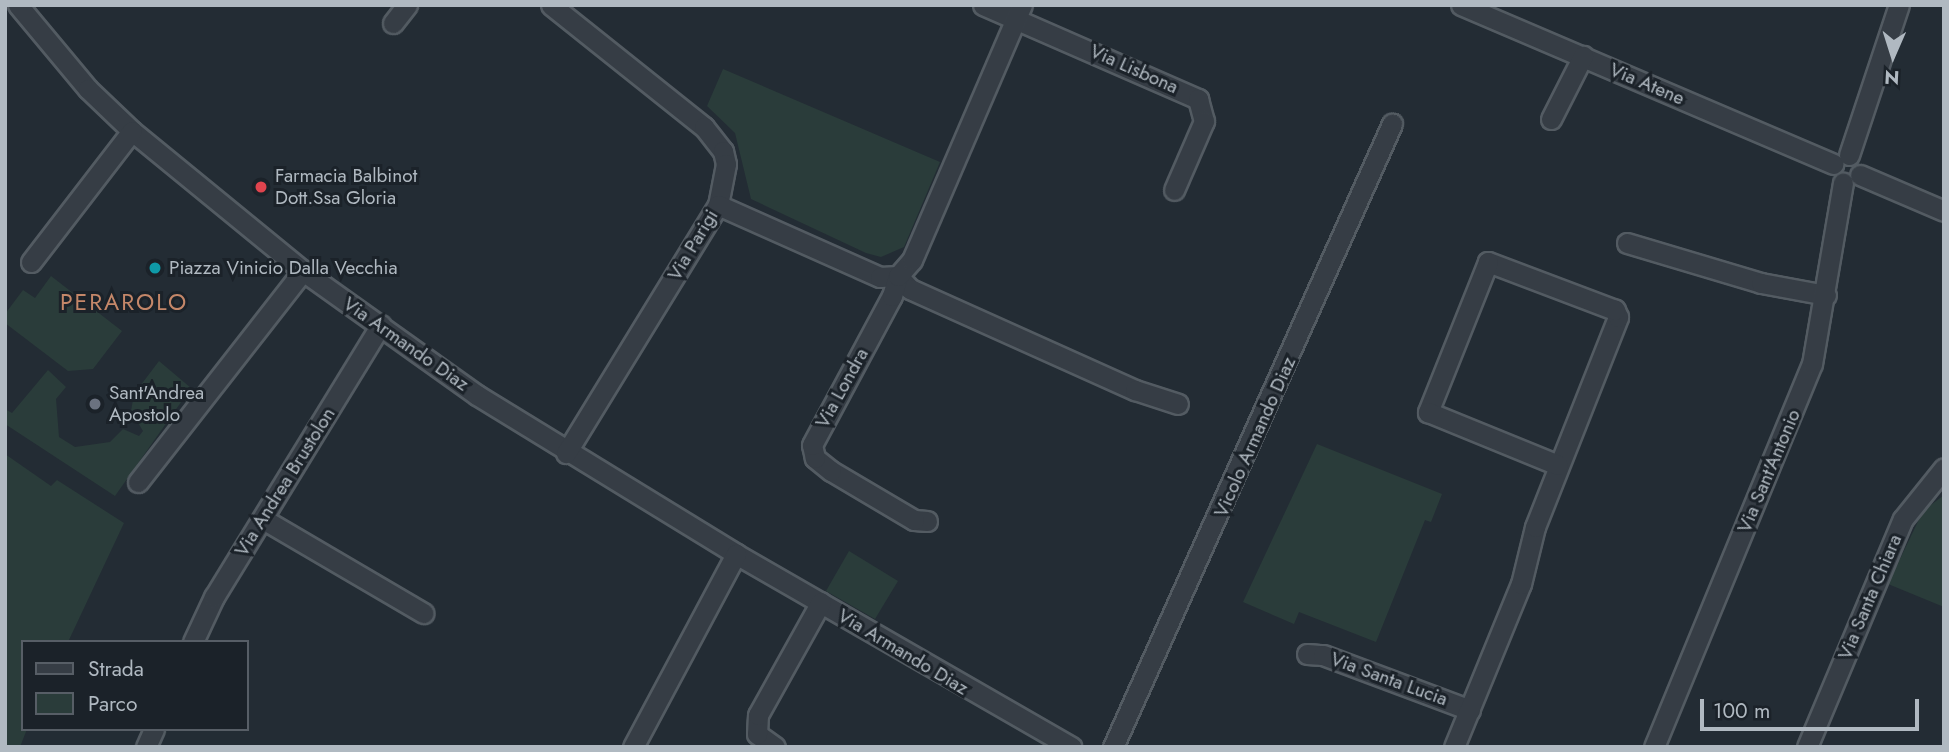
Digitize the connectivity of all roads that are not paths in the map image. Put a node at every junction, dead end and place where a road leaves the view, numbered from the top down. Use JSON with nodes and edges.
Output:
{"nodes":[{"id":1,"x":18,"y":5,"type":"edge"},
{"id":2,"x":407,"y":5,"type":"edge"},
{"id":3,"x":551,"y":5,"type":"edge"},
{"id":4,"x":983,"y":5,"type":"edge"},
{"id":5,"x":1461,"y":5,"type":"edge"},
{"id":6,"x":1899,"y":5,"type":"edge"},
{"id":7,"x":1019,"y":12,"type":"edge"},
{"id":8,"x":393,"y":23,"type":"dead end"},
{"id":9,"x":1583,"y":56,"type":"junction"},
{"id":10,"x":1551,"y":119,"type":"dead end"},
{"id":11,"x":1392,"y":124,"type":"dead end"},
{"id":12,"x":132,"y":131,"type":"junction"},
{"id":13,"x":1841,"y":159,"type":"junction"},
{"id":14,"x":1851,"y":179,"type":"junction"},
{"id":15,"x":1174,"y":190,"type":"dead end"},
{"id":16,"x":718,"y":205,"type":"junction"},
{"id":17,"x":1944,"y":211,"type":"edge"},
{"id":18,"x":1627,"y":243,"type":"dead end"},
{"id":19,"x":31,"y":262,"type":"dead end"},
{"id":20,"x":303,"y":271,"type":"junction"},
{"id":21,"x":898,"y":276,"type":"junction"},
{"id":22,"x":1826,"y":295,"type":"junction"},
{"id":23,"x":381,"y":326,"type":"junction"},
{"id":24,"x":1178,"y":404,"type":"dead end"},
{"id":25,"x":566,"y":453,"type":"junction"},
{"id":26,"x":1558,"y":465,"type":"junction"},
{"id":27,"x":1944,"y":468,"type":"edge"},
{"id":28,"x":138,"y":482,"type":"dead end"},
{"id":29,"x":1944,"y":482,"type":"edge"},
{"id":30,"x":1924,"y":491,"type":"junction"},
{"id":31,"x":263,"y":519,"type":"junction"},
{"id":32,"x":927,"y":521,"type":"dead end"},
{"id":33,"x":736,"y":554,"type":"junction"},
{"id":34,"x":821,"y":602,"type":"junction"},
{"id":35,"x":423,"y":613,"type":"dead end"},
{"id":36,"x":194,"y":640,"type":"edge"},
{"id":37,"x":1307,"y":654,"type":"dead end"},
{"id":38,"x":1470,"y":710,"type":"junction"},
{"id":39,"x":153,"y":731,"type":"edge"},
{"id":40,"x":146,"y":747,"type":"edge"},
{"id":41,"x":633,"y":747,"type":"edge"},
{"id":42,"x":775,"y":747,"type":"edge"},
{"id":43,"x":1072,"y":747,"type":"edge"},
{"id":44,"x":1113,"y":747,"type":"edge"},
{"id":45,"x":1454,"y":747,"type":"edge"},
{"id":46,"x":1654,"y":747,"type":"edge"},
{"id":47,"x":1807,"y":747,"type":"edge"}],
"edges":[{"from":1,"to":12,"type":"street","name":"Via Armando Diaz"},
{"from":2,"to":8,"type":"street"},
{"from":3,"to":16,"type":"street","name":"Via Parigi"},
{"from":4,"to":7,"type":"street","name":"Via Lisbona"},
{"from":5,"to":9,"type":"street","name":"Via Atene"},
{"from":6,"to":13,"type":"street"},
{"from":7,"to":15,"type":"street","name":"Via Lisbona"},
{"from":7,"to":21,"type":"street"},
{"from":9,"to":10,"type":"street"},
{"from":9,"to":13,"type":"street","name":"Via Atene"},
{"from":11,"to":44,"type":"street","name":"Vicolo Armando Diaz"},
{"from":12,"to":19,"type":"street"},
{"from":12,"to":20,"type":"street","name":"Via Armando Diaz"},
{"from":13,"to":14,"type":"street"},
{"from":13,"to":14,"type":"street"},
{"from":14,"to":17,"type":"street"},
{"from":14,"to":22,"type":"street","name":"Via Sant'Antonio"},
{"from":16,"to":21,"type":"street"},
{"from":16,"to":25,"type":"street","name":"Via Parigi"},
{"from":18,"to":22,"type":"street"},
{"from":20,"to":23,"type":"street","name":"Via Armando Diaz"},
{"from":20,"to":28,"type":"street"},
{"from":21,"to":24,"type":"street"},
{"from":21,"to":32,"type":"street","name":"Via Londra"},
{"from":22,"to":46,"type":"street","name":"Via Sant'Antonio"},
{"from":23,"to":25,"type":"street","name":"Via Armando Diaz"},
{"from":23,"to":31,"type":"street","name":"Via Andrea Brustolon"},
{"from":25,"to":33,"type":"street","name":"Via Armando Diaz"},
{"from":26,"to":26,"type":"street","name":"Via Santa Lucia"},
{"from":26,"to":38,"type":"street","name":"Via Santa Lucia"},
{"from":27,"to":30,"type":"street","name":"Via Santa Chiara"},
{"from":29,"to":30,"type":"street","name":"Via Santa Chiara"},
{"from":30,"to":47,"type":"street","name":"Via Santa Chiara"},
{"from":31,"to":35,"type":"street"},
{"from":31,"to":36,"type":"street","name":"Via Andrea Brustolon"},
{"from":33,"to":34,"type":"street","name":"Via Armando Diaz"},
{"from":33,"to":41,"type":"street"},
{"from":34,"to":42,"type":"street"},
{"from":34,"to":43,"type":"street","name":"Via Armando Diaz"},
{"from":37,"to":38,"type":"street","name":"Via Santa Lucia"},
{"from":38,"to":45,"type":"street","name":"Via Santa Lucia"},
{"from":39,"to":40,"type":"street"}]}
